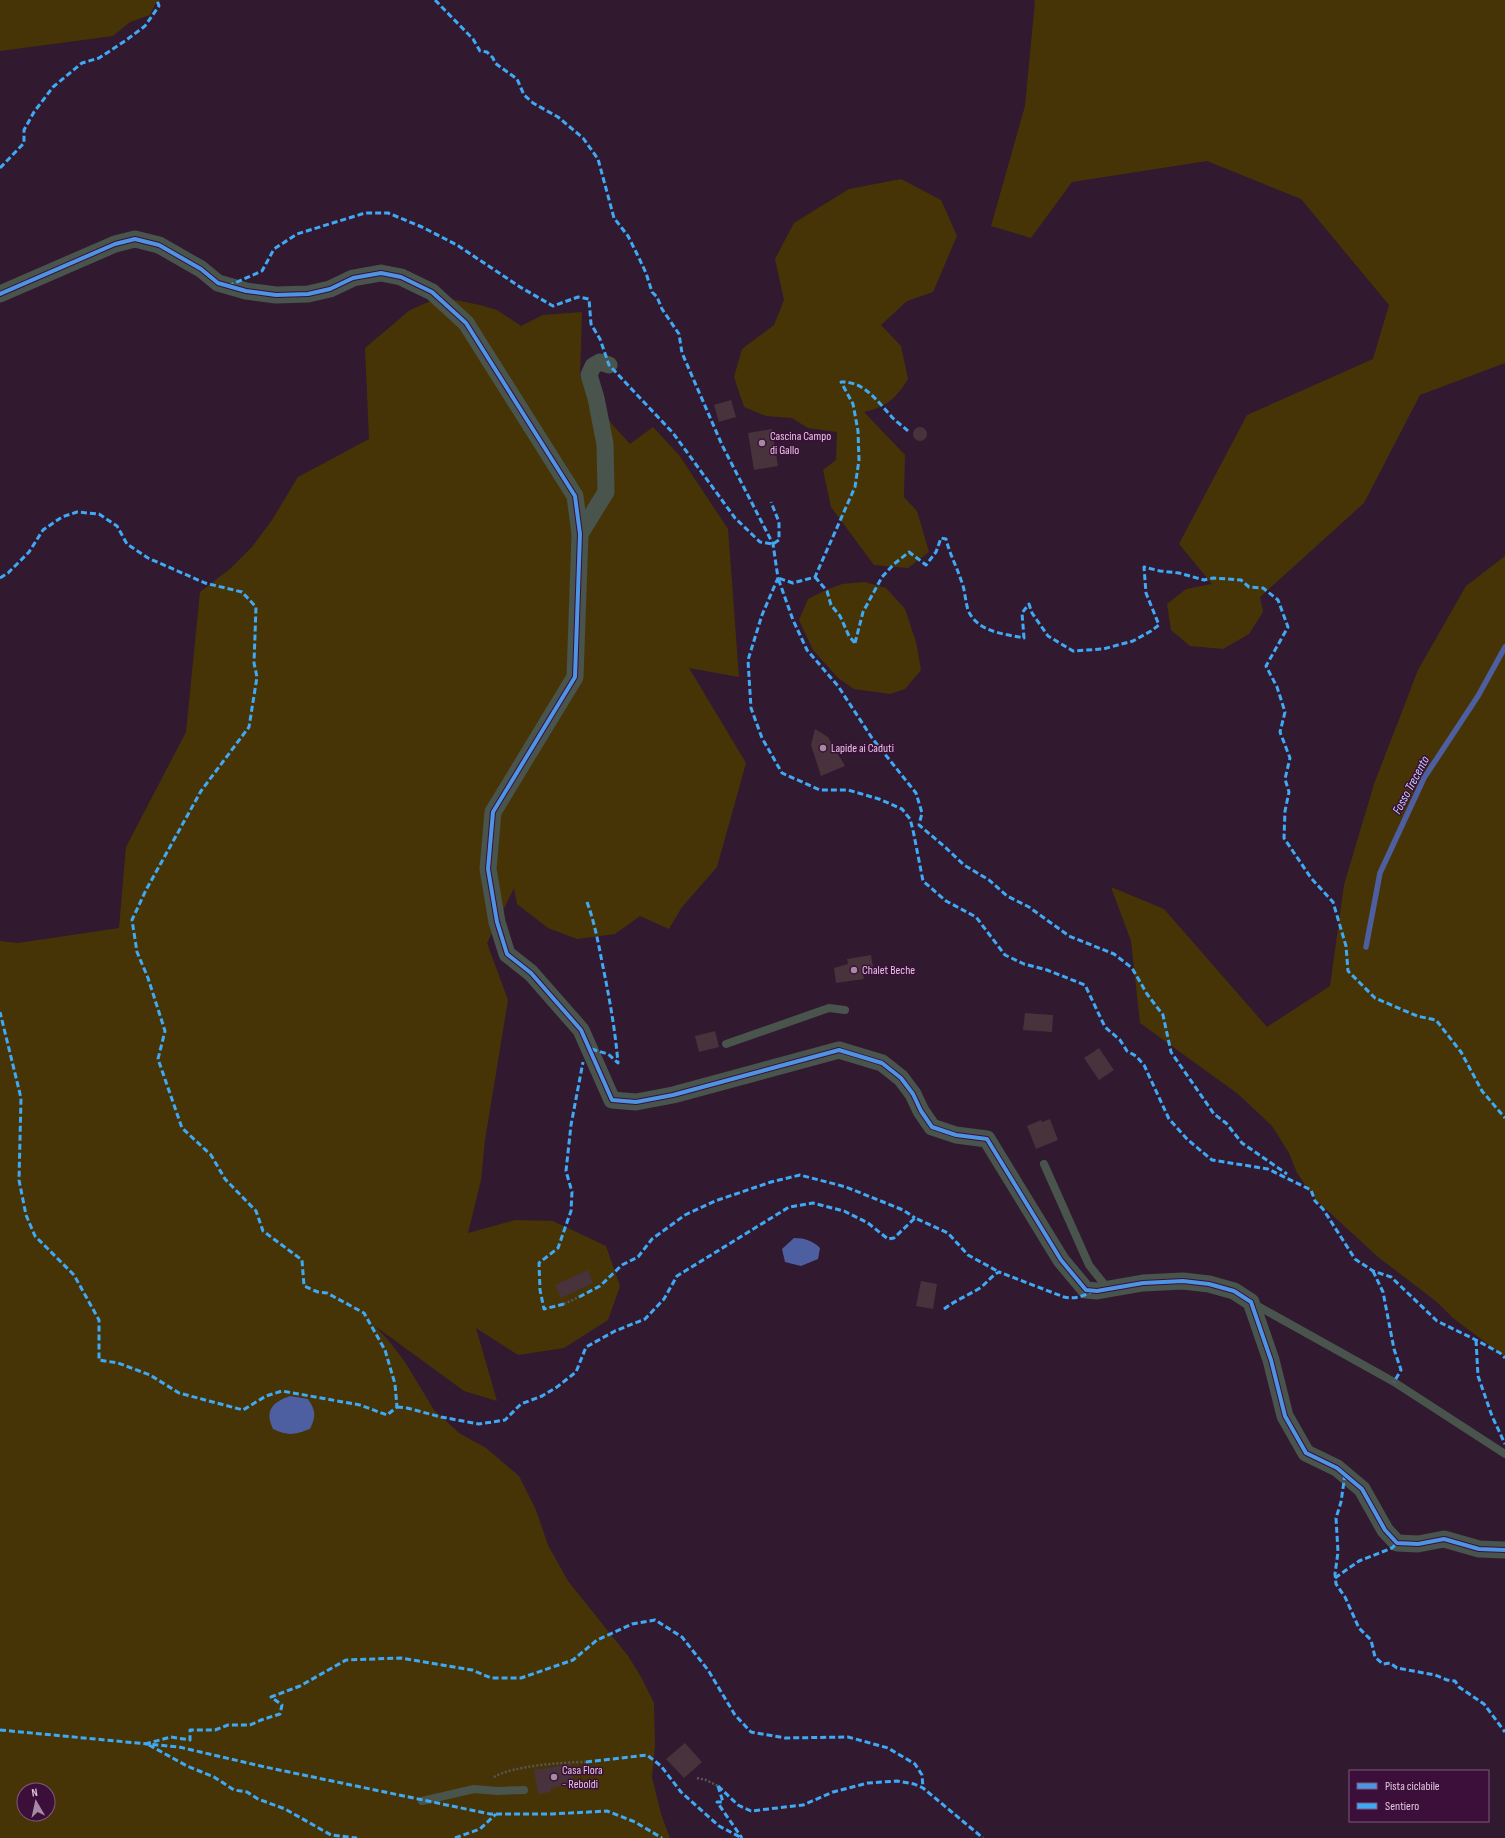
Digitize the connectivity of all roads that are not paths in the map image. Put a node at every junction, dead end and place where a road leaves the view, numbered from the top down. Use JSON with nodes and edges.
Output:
{"nodes":[{"id":1,"x":0,"y":294,"type":"edge"},
{"id":2,"x":609,"y":364,"type":"dead end"},
{"id":3,"x":580,"y":534,"type":"junction"},
{"id":4,"x":845,"y":1010,"type":"dead end"},
{"id":5,"x":726,"y":1044,"type":"dead end"},
{"id":6,"x":1044,"y":1164,"type":"dead end"},
{"id":7,"x":1108,"y":1289,"type":"junction"},
{"id":8,"x":1251,"y":1302,"type":"junction"},
{"id":9,"x":1505,"y":1454,"type":"edge"},
{"id":10,"x":1505,"y":1550,"type":"edge"},
{"id":11,"x":524,"y":1790,"type":"dead end"},
{"id":12,"x":422,"y":1800,"type":"dead end"}],
"edges":[{"from":1,"to":3,"type":"street"},
{"from":2,"to":3,"type":"street"},
{"from":3,"to":7,"type":"street"},
{"from":4,"to":5,"type":"lane"},
{"from":6,"to":7,"type":"lane"},
{"from":7,"to":8,"type":"street"},
{"from":8,"to":9,"type":"lane"},
{"from":8,"to":10,"type":"street"},
{"from":11,"to":12,"type":"lane"}]}
